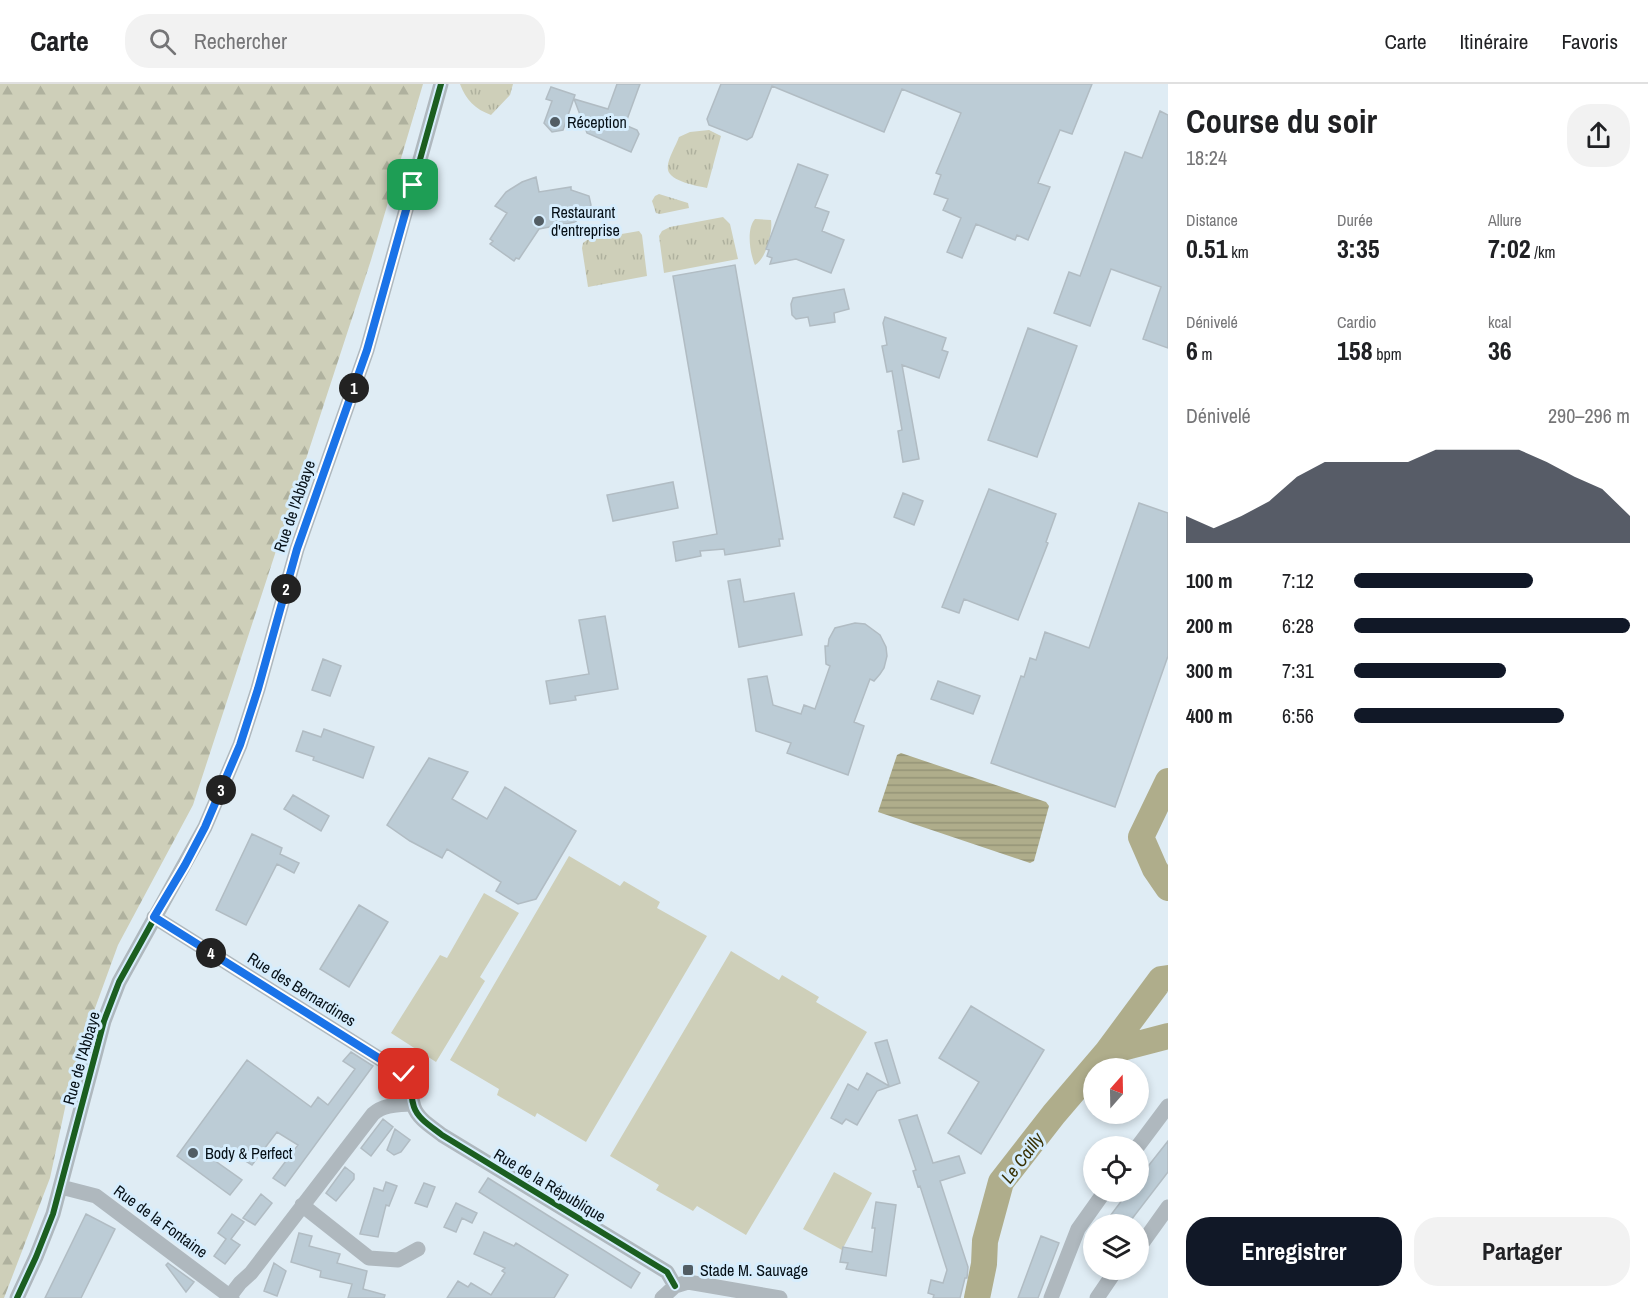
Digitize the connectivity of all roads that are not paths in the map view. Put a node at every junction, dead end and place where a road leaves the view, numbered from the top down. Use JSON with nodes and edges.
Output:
{"nodes":[{"id":1,"x":441,"y":84,"type":"edge"},
{"id":2,"x":154,"y":917,"type":"junction"},
{"id":3,"x":413,"y":1104,"type":"junction"},
{"id":4,"x":1168,"y":1106,"type":"edge"},
{"id":5,"x":1146,"y":1136,"type":"edge"},
{"id":6,"x":61,"y":1187,"type":"junction"},
{"id":7,"x":1097,"y":1202,"type":"edge"},
{"id":8,"x":302,"y":1205,"type":"junction"},
{"id":9,"x":1168,"y":1207,"type":"edge"},
{"id":10,"x":1149,"y":1234,"type":"edge"},
{"id":11,"x":418,"y":1249,"type":"dead end"},
{"id":12,"x":1109,"y":1280,"type":"edge"},
{"id":13,"x":675,"y":1286,"type":"junction"},
{"id":14,"x":231,"y":1297,"type":"edge"},
{"id":15,"x":17,"y":1298,"type":"edge"},
{"id":16,"x":662,"y":1298,"type":"edge"},
{"id":17,"x":780,"y":1298,"type":"edge"},
{"id":18,"x":1051,"y":1298,"type":"edge"},
{"id":19,"x":1097,"y":1298,"type":"edge"}],
"edges":[{"from":1,"to":2,"type":"street","name":"Rue de l'Abbaye"},
{"from":2,"to":3,"type":"street","name":"Rue des Bernardines"},
{"from":2,"to":6,"type":"street","name":"Rue de l'Abbaye"},
{"from":3,"to":8,"type":"street"},
{"from":3,"to":13,"type":"street","name":"Rue de la République"},
{"from":4,"to":5,"type":"street"},
{"from":6,"to":14,"type":"street","name":"Rue de la Fontaine"},
{"from":6,"to":15,"type":"street","name":"Rue de l'Abbaye"},
{"from":7,"to":18,"type":"street"},
{"from":8,"to":11,"type":"street"},
{"from":8,"to":14,"type":"street"},
{"from":9,"to":10,"type":"street"},
{"from":12,"to":19,"type":"street"},
{"from":13,"to":16,"type":"street"},
{"from":13,"to":17,"type":"street"}]}
